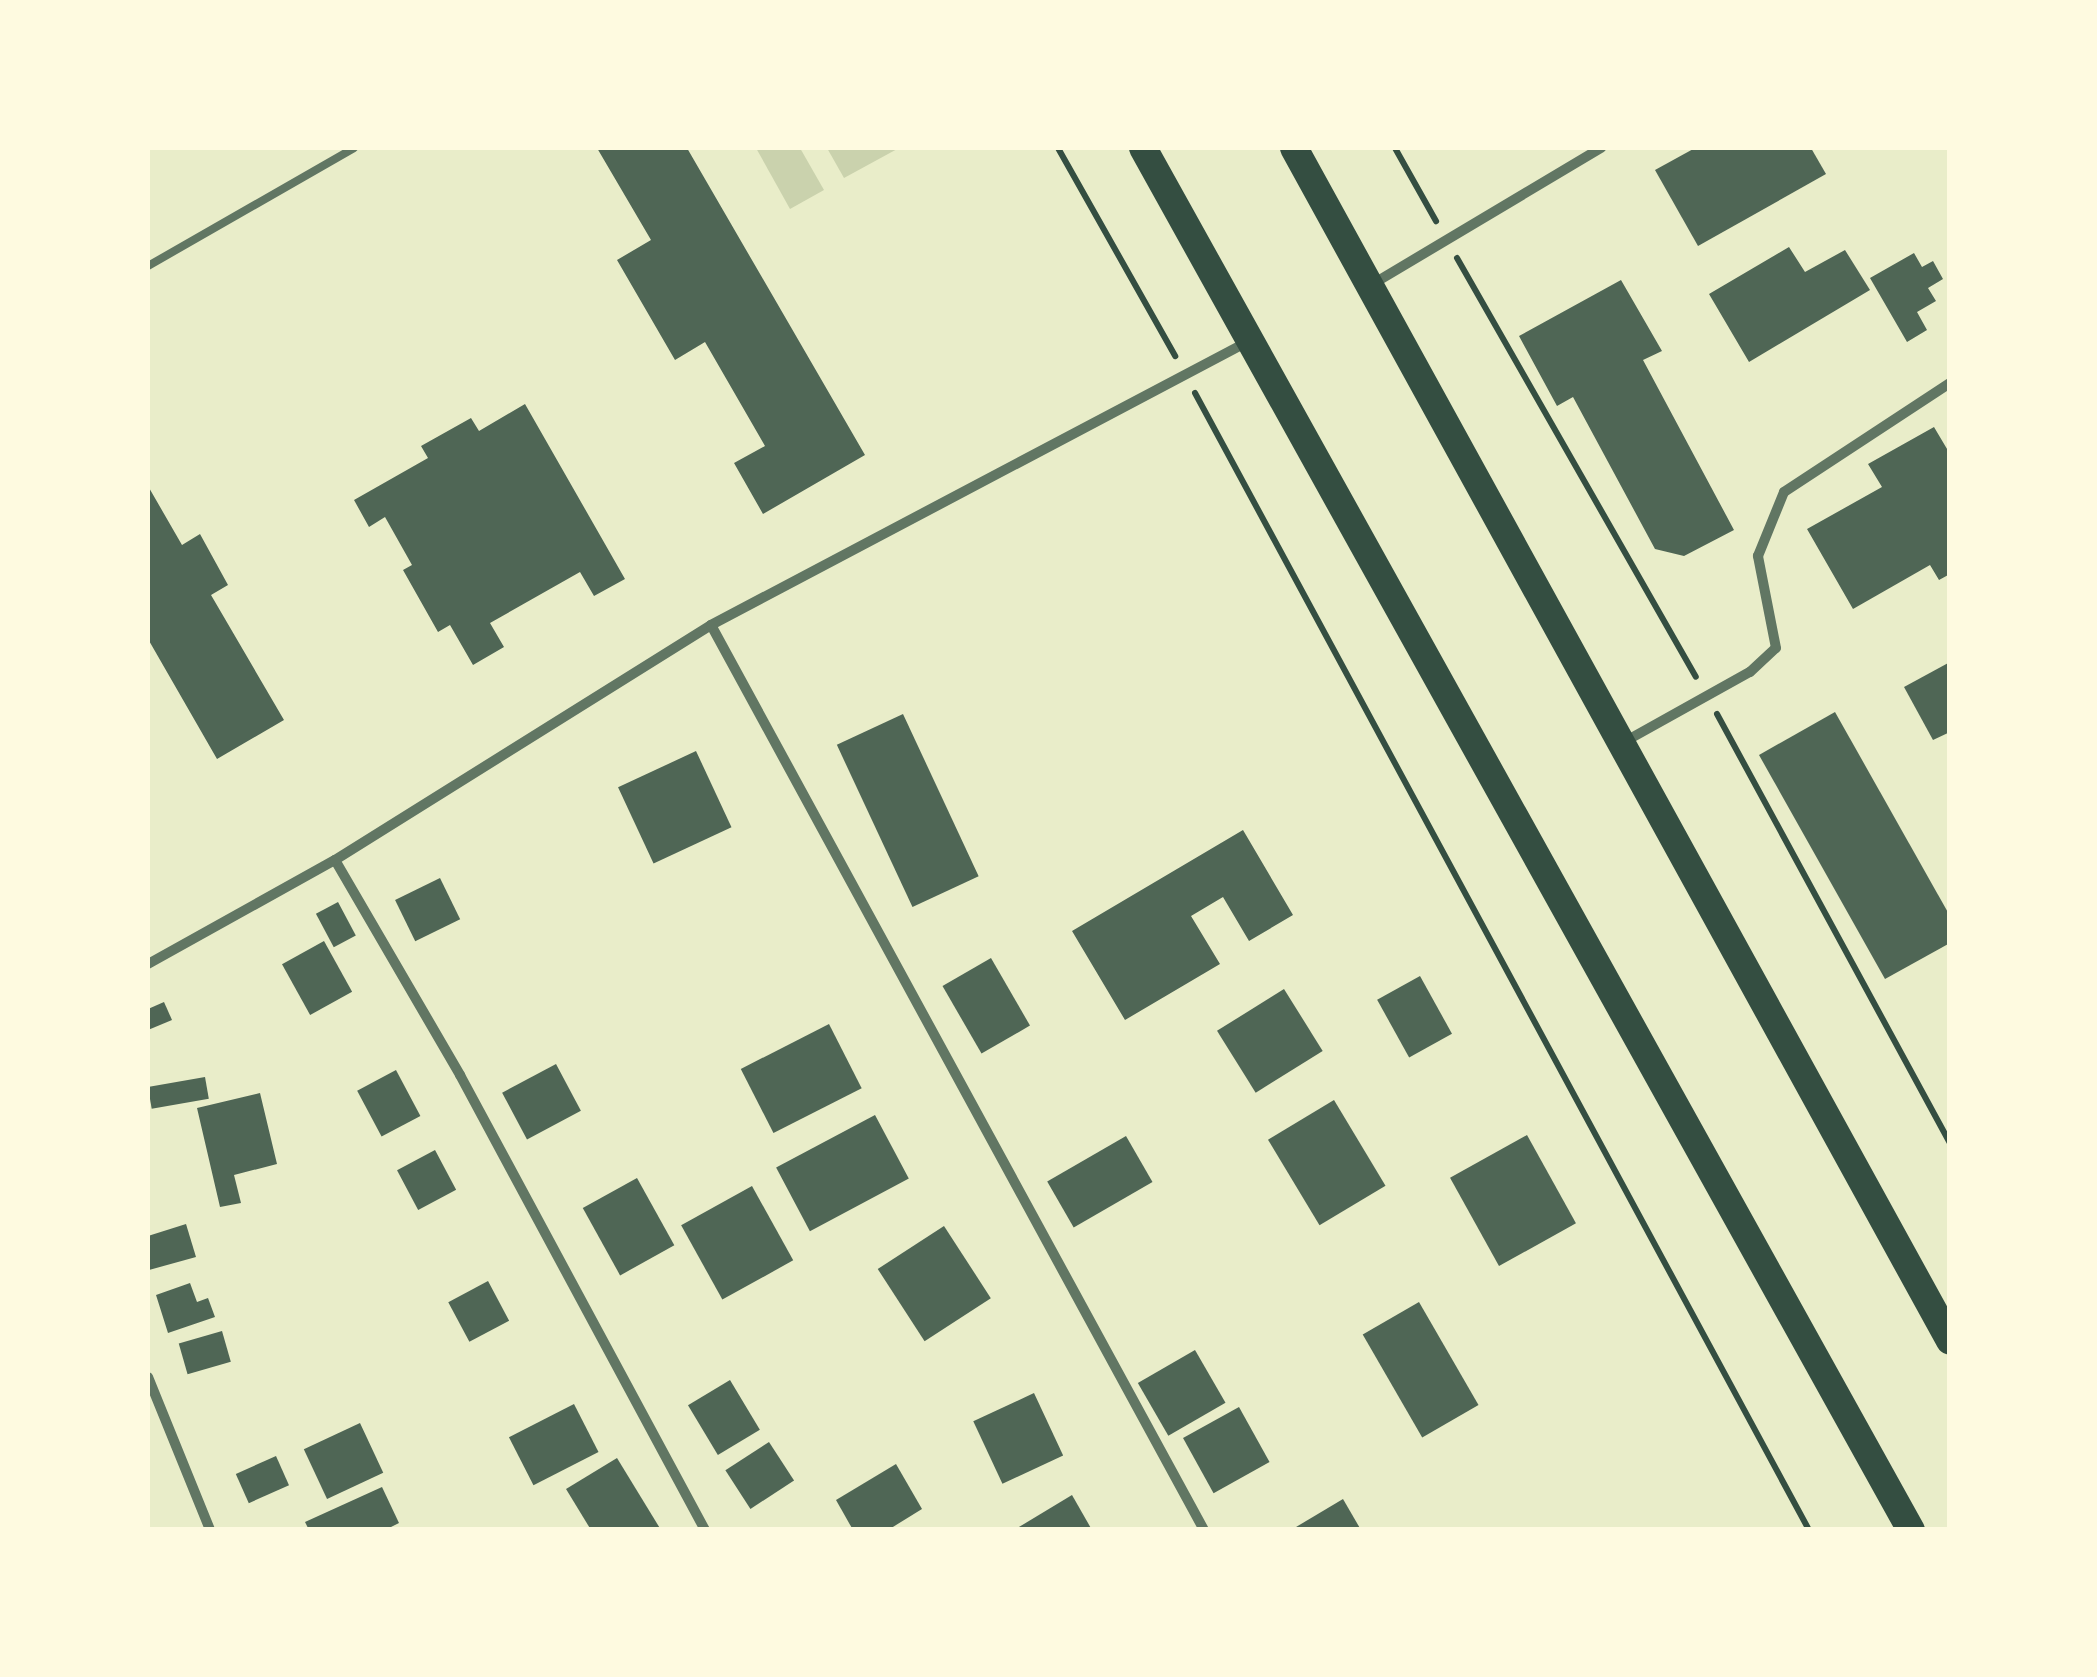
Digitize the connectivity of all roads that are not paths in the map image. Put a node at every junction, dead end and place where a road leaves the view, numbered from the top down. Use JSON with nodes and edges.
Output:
{"nodes":[{"id":1,"x":354,"y":148,"type":"edge"},
{"id":2,"x":1143,"y":148,"type":"edge"},
{"id":3,"x":1294,"y":148,"type":"edge"},
{"id":4,"x":1601,"y":148,"type":"edge"},
{"id":5,"x":148,"y":266,"type":"edge"},
{"id":6,"x":1370,"y":286,"type":"junction"},
{"id":7,"x":1250,"y":340,"type":"junction"},
{"id":8,"x":1950,"y":383,"type":"edge"},
{"id":9,"x":711,"y":625,"type":"junction"},
{"id":10,"x":1623,"y":742,"type":"junction"},
{"id":11,"x":335,"y":860,"type":"junction"},
{"id":12,"x":148,"y":964,"type":"edge"},
{"id":13,"x":1950,"y":1340,"type":"edge"},
{"id":14,"x":148,"y":1377,"type":"edge"},
{"id":15,"x":210,"y":1530,"type":"edge"},
{"id":16,"x":706,"y":1530,"type":"edge"},
{"id":17,"x":1204,"y":1530,"type":"edge"},
{"id":18,"x":1910,"y":1530,"type":"edge"}],
"edges":[{"from":1,"to":5,"type":"lane"},
{"from":2,"to":7,"type":"highway"},
{"from":3,"to":6,"type":"highway"},
{"from":4,"to":6,"type":"street"},
{"from":6,"to":10,"type":"highway"},
{"from":7,"to":9,"type":"street"},
{"from":7,"to":18,"type":"highway"},
{"from":8,"to":10,"type":"street"},
{"from":9,"to":11,"type":"street"},
{"from":9,"to":17,"type":"street"},
{"from":10,"to":13,"type":"highway"},
{"from":11,"to":12,"type":"street"},
{"from":11,"to":16,"type":"street"},
{"from":14,"to":15,"type":"street"}]}
